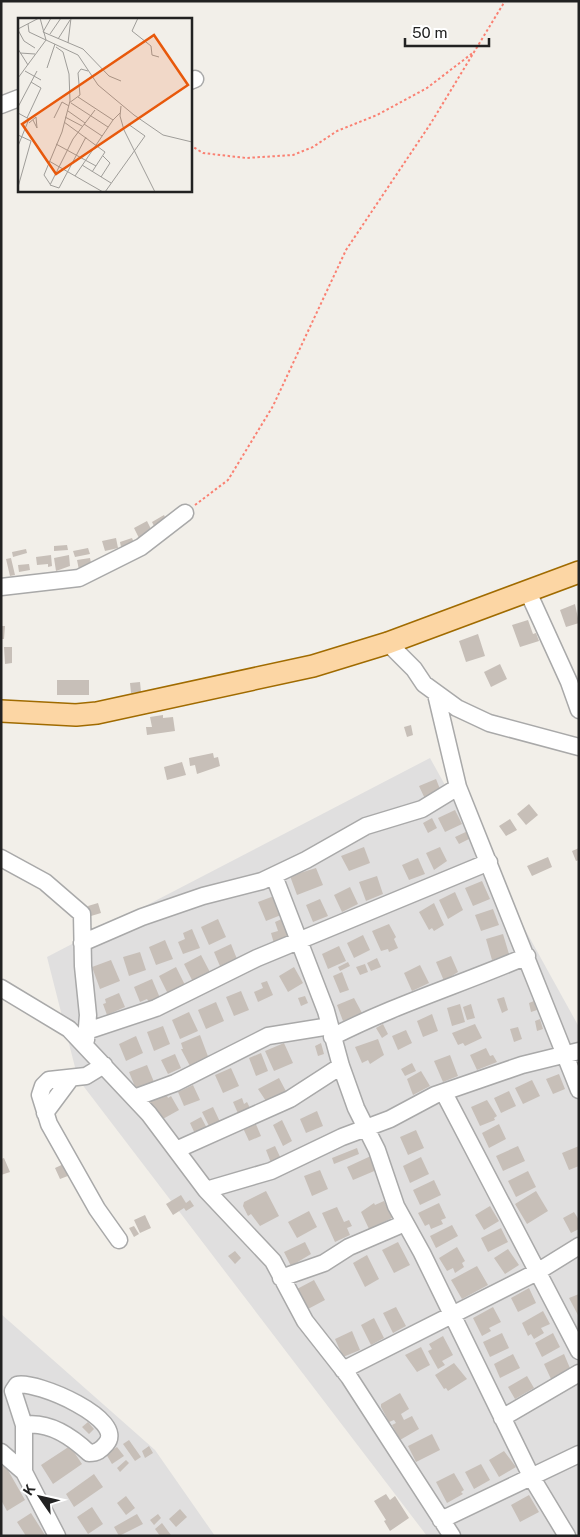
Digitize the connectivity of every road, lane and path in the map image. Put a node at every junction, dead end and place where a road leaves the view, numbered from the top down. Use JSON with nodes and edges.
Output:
{"nodes":[{"id":1,"x":505,"y":1,"type":"edge"},
{"id":2,"x":475,"y":51,"type":"junction"},
{"id":3,"x":18,"y":98,"type":"edge"},
{"id":4,"x":1,"y":105,"type":"edge"},
{"id":5,"x":191,"y":146,"type":"edge"},
{"id":6,"x":185,"y":513,"type":"joint"},
{"id":7,"x":579,"y":572,"type":"edge"},
{"id":8,"x":1,"y":587,"type":"edge"},
{"id":9,"x":528,"y":592,"type":"junction"},
{"id":10,"x":388,"y":643,"type":"junction"},
{"id":11,"x":574,"y":680,"type":"edge"},
{"id":12,"x":436,"y":694,"type":"junction"},
{"id":13,"x":579,"y":710,"type":"edge"},
{"id":14,"x":1,"y":711,"type":"edge"},
{"id":15,"x":579,"y":747,"type":"edge"},
{"id":16,"x":458,"y":787,"type":"junction"},
{"id":17,"x":1,"y":858,"type":"edge"},
{"id":18,"x":488,"y":862,"type":"junction"},
{"id":19,"x":274,"y":876,"type":"junction"},
{"id":20,"x":299,"y":942,"type":"junction"},
{"id":21,"x":82,"y":943,"type":"junction"},
{"id":22,"x":526,"y":956,"type":"junction"},
{"id":23,"x":1,"y":988,"type":"edge"},
{"id":24,"x":331,"y":1032,"type":"junction"},
{"id":25,"x":86,"y":1039,"type":"junction"},
{"id":26,"x":573,"y":1053,"type":"edge"},
{"id":27,"x":104,"y":1065,"type":"junction"},
{"id":28,"x":340,"y":1066,"type":"junction"},
{"id":29,"x":579,"y":1090,"type":"edge"},
{"id":30,"x":444,"y":1092,"type":"junction"},
{"id":31,"x":134,"y":1098,"type":"junction"},
{"id":32,"x":366,"y":1127,"type":"junction"},
{"id":33,"x":176,"y":1150,"type":"junction"},
{"id":34,"x":206,"y":1190,"type":"junction"},
{"id":35,"x":405,"y":1222,"type":"junction"},
{"id":36,"x":119,"y":1240,"type":"dead end"},
{"id":37,"x":579,"y":1246,"type":"edge"},
{"id":38,"x":537,"y":1272,"type":"junction"},
{"id":39,"x":282,"y":1278,"type":"junction"},
{"id":40,"x":451,"y":1315,"type":"junction"},
{"id":41,"x":579,"y":1351,"type":"edge"},
{"id":42,"x":344,"y":1370,"type":"junction"},
{"id":43,"x":579,"y":1373,"type":"edge"},
{"id":44,"x":502,"y":1418,"type":"junction"},
{"id":45,"x":24,"y":1425,"type":"junction"},
{"id":46,"x":1,"y":1452,"type":"edge"},
{"id":47,"x":579,"y":1454,"type":"edge"},
{"id":48,"x":24,"y":1472,"type":"junction"},
{"id":49,"x":532,"y":1478,"type":"junction"},
{"id":50,"x":441,"y":1520,"type":"junction"},
{"id":51,"x":57,"y":1536,"type":"edge"},
{"id":52,"x":452,"y":1536,"type":"edge"},
{"id":53,"x":567,"y":1536,"type":"edge"}],
"edges":[{"from":1,"to":2,"type":"path"},
{"from":2,"to":5,"type":"path"},
{"from":2,"to":6,"type":"path"},
{"from":3,"to":4,"type":"street"},
{"from":6,"to":8,"type":"street"},
{"from":7,"to":9,"type":"main road"},
{"from":9,"to":10,"type":"main road"},
{"from":9,"to":11,"type":"street"},
{"from":10,"to":12,"type":"street"},
{"from":10,"to":14,"type":"main road"},
{"from":11,"to":13,"type":"street"},
{"from":12,"to":15,"type":"street"},
{"from":12,"to":16,"type":"street"},
{"from":16,"to":18,"type":"street"},
{"from":16,"to":19,"type":"street"},
{"from":17,"to":21,"type":"street"},
{"from":18,"to":20,"type":"street"},
{"from":18,"to":22,"type":"street"},
{"from":19,"to":20,"type":"street"},
{"from":19,"to":21,"type":"street"},
{"from":20,"to":24,"type":"street"},
{"from":20,"to":25,"type":"street"},
{"from":21,"to":25,"type":"street"},
{"from":22,"to":24,"type":"street"},
{"from":22,"to":26,"type":"street"},
{"from":23,"to":25,"type":"street"},
{"from":24,"to":28,"type":"street"},
{"from":24,"to":31,"type":"street"},
{"from":25,"to":27,"type":"street"},
{"from":26,"to":29,"type":"street"},
{"from":26,"to":30,"type":"street"},
{"from":27,"to":31,"type":"street"},
{"from":27,"to":36,"type":"street"},
{"from":28,"to":32,"type":"street"},
{"from":28,"to":33,"type":"street"},
{"from":30,"to":32,"type":"street"},
{"from":30,"to":38,"type":"street"},
{"from":31,"to":33,"type":"street"},
{"from":32,"to":34,"type":"street"},
{"from":32,"to":35,"type":"street"},
{"from":33,"to":34,"type":"street"},
{"from":34,"to":39,"type":"street"},
{"from":35,"to":39,"type":"street"},
{"from":35,"to":40,"type":"street"},
{"from":37,"to":38,"type":"street"},
{"from":38,"to":40,"type":"street"},
{"from":38,"to":41,"type":"street"},
{"from":39,"to":42,"type":"street"},
{"from":40,"to":42,"type":"street"},
{"from":40,"to":44,"type":"street"},
{"from":42,"to":50,"type":"street"},
{"from":43,"to":44,"type":"street"},
{"from":44,"to":49,"type":"street"},
{"from":45,"to":45,"type":"street"},
{"from":45,"to":48,"type":"street"},
{"from":46,"to":48,"type":"street"},
{"from":47,"to":49,"type":"street"},
{"from":48,"to":51,"type":"street"},
{"from":49,"to":50,"type":"street"},
{"from":49,"to":53,"type":"street"},
{"from":50,"to":52,"type":"street"}]}
